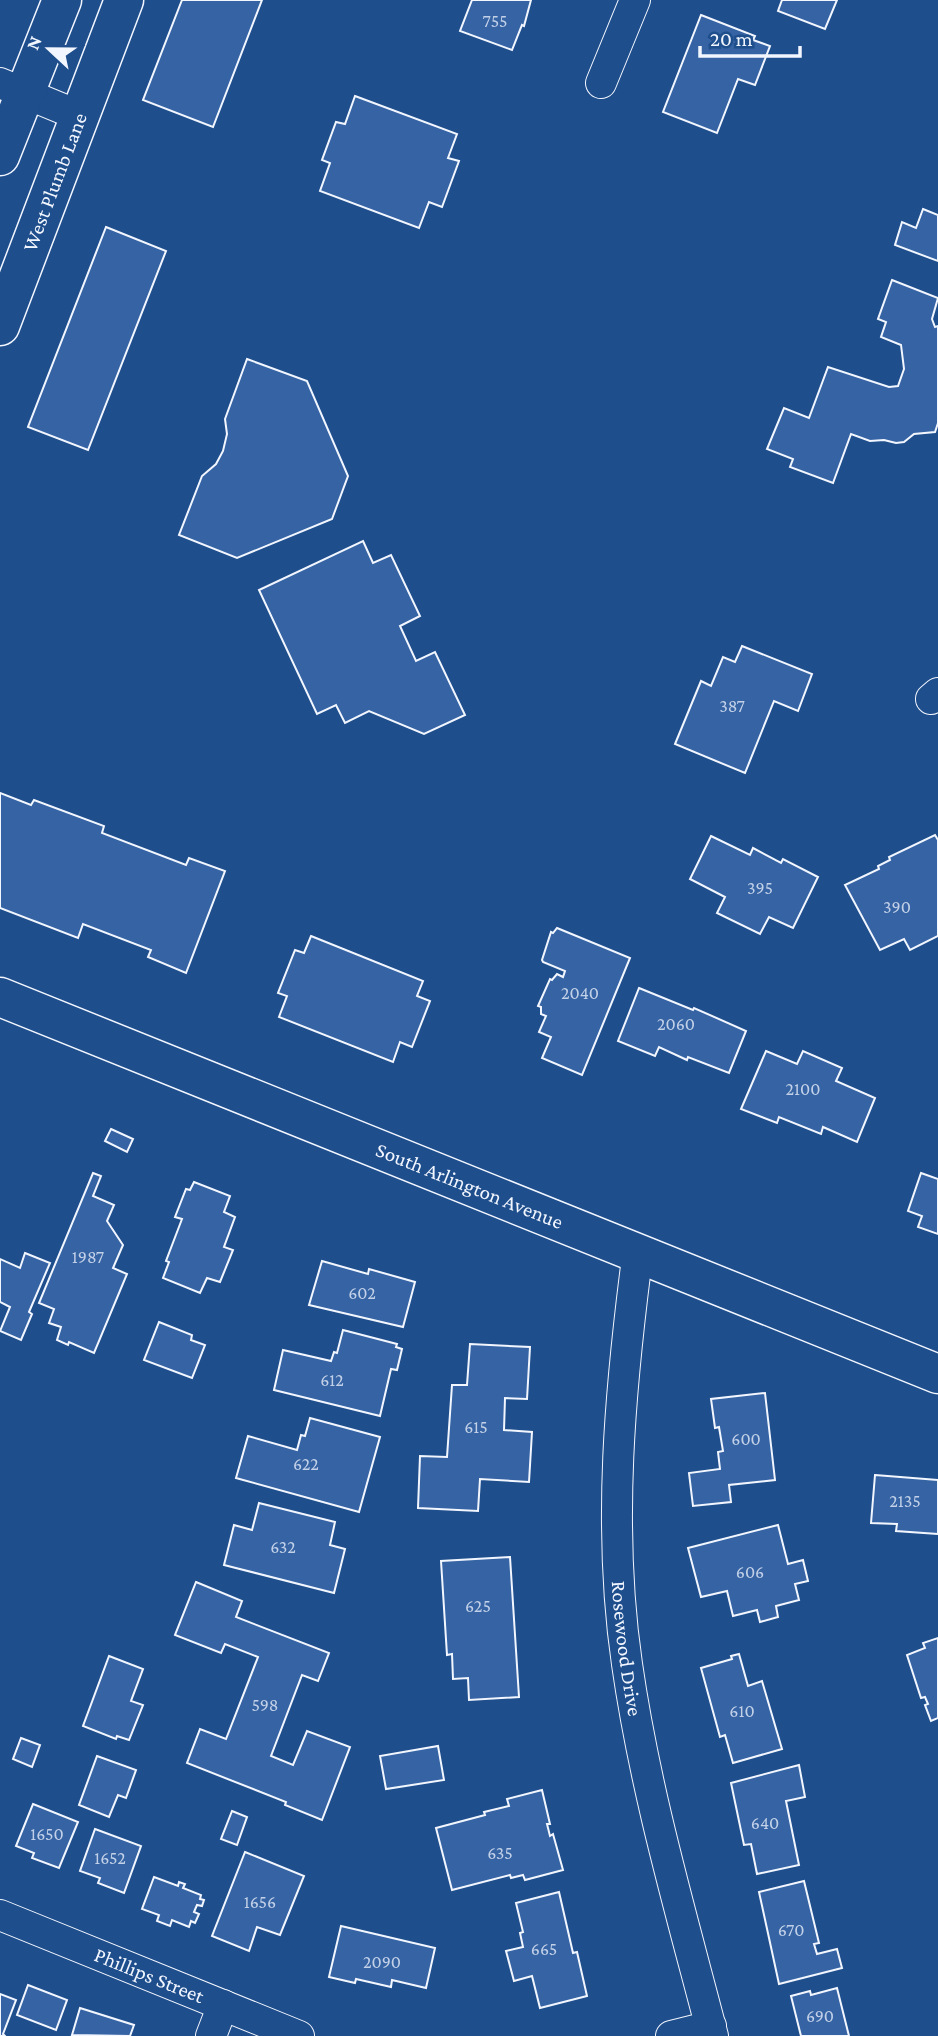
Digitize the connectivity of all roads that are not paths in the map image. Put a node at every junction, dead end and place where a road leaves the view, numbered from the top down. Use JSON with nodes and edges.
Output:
{"nodes":[{"id":1,"x":62,"y":0,"type":"edge"},
{"id":2,"x":124,"y":0,"type":"edge"},
{"id":3,"x":635,"y":0,"type":"edge"},
{"id":4,"x":601,"y":83,"type":"dead end"},
{"id":5,"x":12,"y":88,"type":"edge"},
{"id":6,"x":80,"y":116,"type":"junction"},
{"id":7,"x":0,"y":156,"type":"edge"},
{"id":8,"x":0,"y":326,"type":"edge"},
{"id":9,"x":0,"y":997,"type":"edge"},
{"id":10,"x":638,"y":1251,"type":"junction"},
{"id":11,"x":938,"y":1374,"type":"edge"},
{"id":12,"x":0,"y":1915,"type":"edge"},
{"id":13,"x":223,"y":2005,"type":"junction"},
{"id":14,"x":712,"y":2031,"type":"edge"},
{"id":15,"x":211,"y":2036,"type":"edge"},
{"id":16,"x":299,"y":2036,"type":"edge"},
{"id":17,"x":671,"y":2036,"type":"edge"}],
"edges":[{"from":1,"to":5,"type":"street"},
{"from":2,"to":6,"type":"street","name":"West Plumb Lane"},
{"from":3,"to":4,"type":"street"},
{"from":5,"to":6,"type":"street"},
{"from":5,"to":7,"type":"street"},
{"from":6,"to":8,"type":"street","name":"West Plumb Lane"},
{"from":9,"to":10,"type":"street","name":"South Arlington Avenue"},
{"from":10,"to":11,"type":"street","name":"South Arlington Avenue"},
{"from":10,"to":14,"type":"street","name":"Rosewood Drive"},
{"from":12,"to":13,"type":"street","name":"Phillips Street"},
{"from":13,"to":15,"type":"street"},
{"from":13,"to":16,"type":"street","name":"Phillips Street"},
{"from":14,"to":17,"type":"street"}]}
